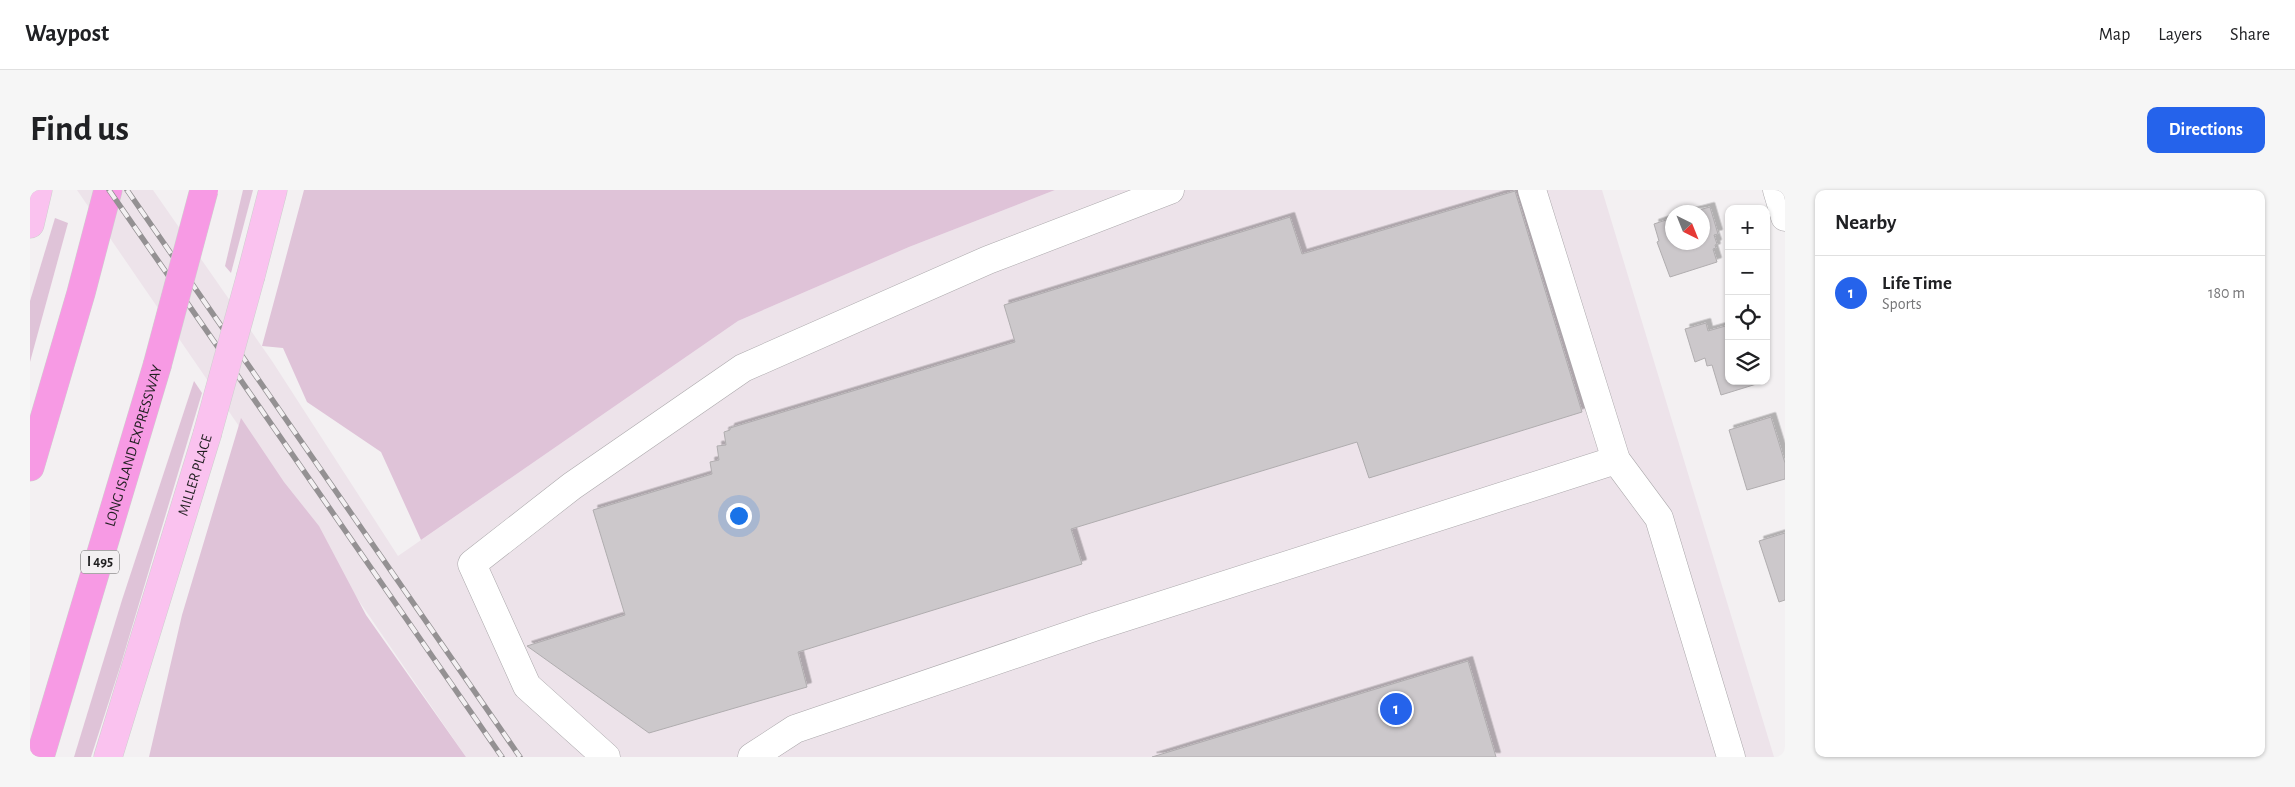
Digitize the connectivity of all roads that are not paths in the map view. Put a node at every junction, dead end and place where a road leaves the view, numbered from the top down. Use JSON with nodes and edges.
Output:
{"nodes":[{"id":1,"x":38,"y":190,"type":"edge"},
{"id":2,"x":108,"y":190,"type":"edge"},
{"id":3,"x":204,"y":190,"type":"edge"},
{"id":4,"x":273,"y":190,"type":"edge"},
{"id":5,"x":1170,"y":190,"type":"edge"},
{"id":6,"x":1532,"y":190,"type":"edge"},
{"id":7,"x":1777,"y":190,"type":"edge"},
{"id":8,"x":1785,"y":217,"type":"edge"},
{"id":9,"x":30,"y":224,"type":"edge"},
{"id":10,"x":1616,"y":460,"type":"junction"},
{"id":11,"x":30,"y":467,"type":"edge"},
{"id":12,"x":40,"y":757,"type":"edge"},
{"id":13,"x":108,"y":757,"type":"edge"},
{"id":14,"x":606,"y":757,"type":"edge"},
{"id":15,"x":752,"y":757,"type":"edge"},
{"id":16,"x":1731,"y":757,"type":"edge"}],
"edges":[{"from":1,"to":9,"type":"main road"},
{"from":2,"to":11,"type":"highway"},
{"from":3,"to":12,"type":"highway","name":"LONG ISLAND EXPRESSWAY","number":"I 495","bridge":true},
{"from":4,"to":13,"type":"main road","name":"MILLER PLACE","bridge":true},
{"from":5,"to":14,"type":"street"},
{"from":6,"to":10,"type":"street"},
{"from":7,"to":8,"type":"street"},
{"from":10,"to":15,"type":"street"},
{"from":10,"to":16,"type":"street"}]}
